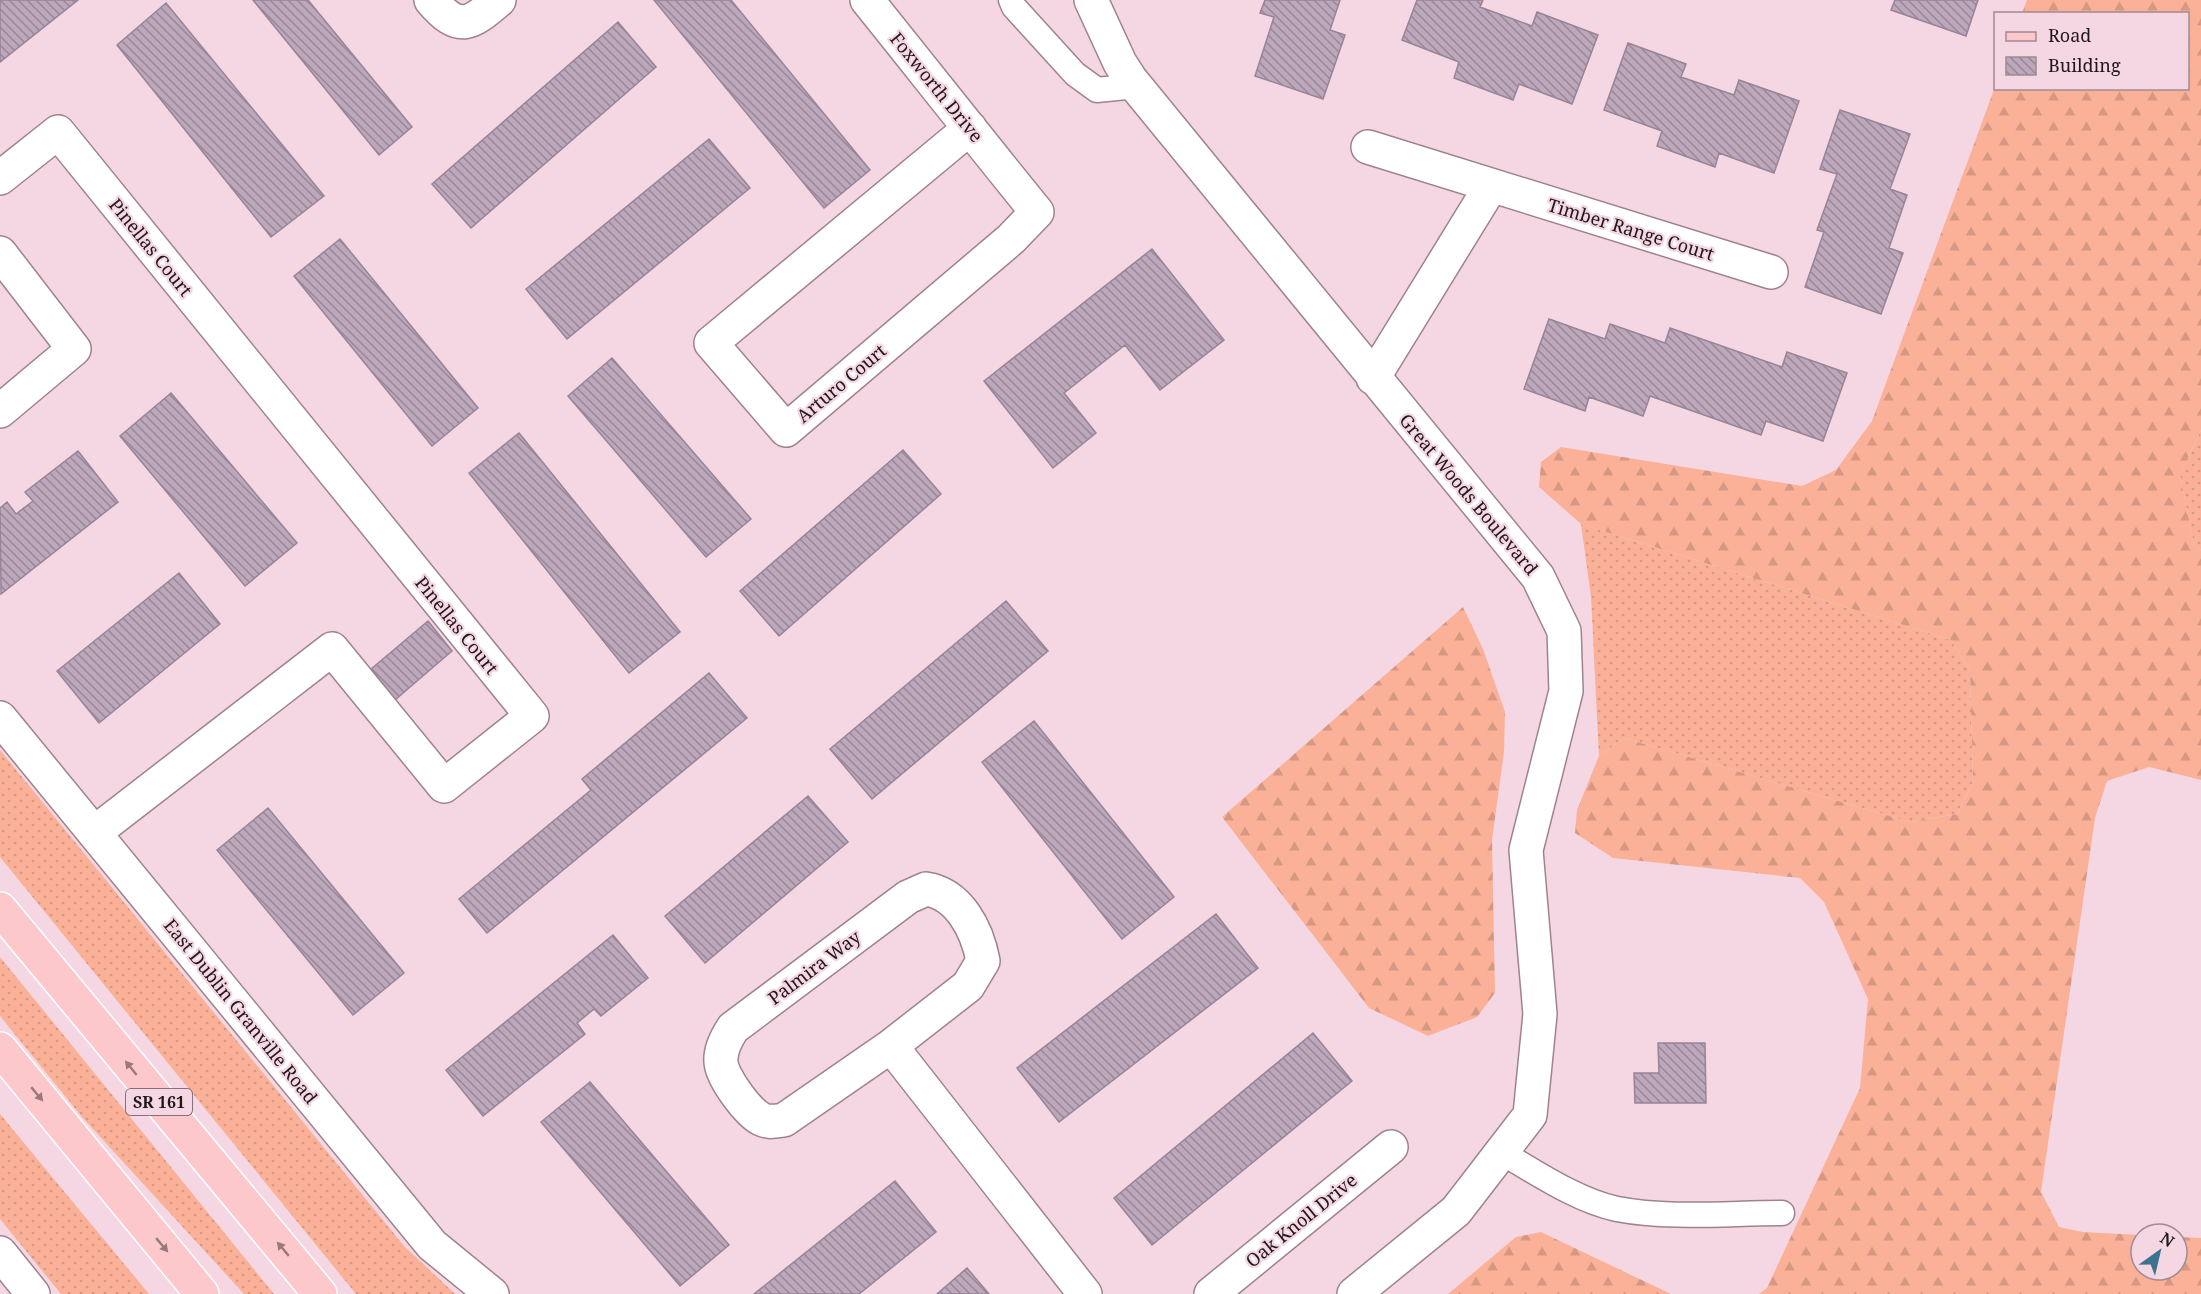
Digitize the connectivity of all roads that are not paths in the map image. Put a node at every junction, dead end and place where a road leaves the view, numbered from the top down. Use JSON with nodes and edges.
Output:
{"nodes":[{"id":1,"x":431,"y":0,"type":"edge"},
{"id":2,"x":499,"y":0,"type":"edge"},
{"id":3,"x":867,"y":0,"type":"edge"},
{"id":4,"x":1011,"y":0,"type":"edge"},
{"id":5,"x":1091,"y":0,"type":"edge"},
{"id":6,"x":1136,"y":86,"type":"junction"},
{"id":7,"x":970,"y":128,"type":"junction"},
{"id":8,"x":1368,"y":147,"type":"dead end"},
{"id":9,"x":1007,"y":175,"type":"joint"},
{"id":10,"x":0,"y":178,"type":"edge"},
{"id":11,"x":1491,"y":186,"type":"junction"},
{"id":12,"x":0,"y":253,"type":"edge"},
{"id":13,"x":1771,"y":272,"type":"dead end"},
{"id":14,"x":1373,"y":378,"type":"junction"},
{"id":15,"x":0,"y":411,"type":"edge"},
{"id":16,"x":0,"y":718,"type":"edge"},
{"id":17,"x":94,"y":833,"type":"junction"},
{"id":18,"x":0,"y":909,"type":"edge"},
{"id":19,"x":891,"y":1046,"type":"junction"},
{"id":20,"x":0,"y":1049,"type":"edge"},
{"id":21,"x":1391,"y":1147,"type":"dead end"},
{"id":22,"x":1501,"y":1152,"type":"junction"},
{"id":23,"x":1782,"y":1213,"type":"dead end"},
{"id":24,"x":0,"y":1253,"type":"edge"},
{"id":25,"x":33,"y":1294,"type":"edge"},
{"id":26,"x":202,"y":1294,"type":"edge"},
{"id":27,"x":320,"y":1294,"type":"edge"},
{"id":28,"x":492,"y":1294,"type":"edge"},
{"id":29,"x":1085,"y":1294,"type":"edge"},
{"id":30,"x":1211,"y":1294,"type":"edge"},
{"id":31,"x":1354,"y":1294,"type":"edge"}],
"edges":[{"from":1,"to":2,"type":"street"},
{"from":3,"to":7,"type":"street","name":"Foxworth Drive"},
{"from":4,"to":6,"type":"lane"},
{"from":5,"to":6,"type":"street","name":"Great Woods Boulevard"},
{"from":6,"to":14,"type":"street","name":"Great Woods Boulevard"},
{"from":7,"to":9,"type":"street","name":"Foxworth Drive"},
{"from":7,"to":9,"type":"street","name":"Arturo Court"},
{"from":8,"to":11,"type":"street","name":"Timber Range Court"},
{"from":10,"to":17,"type":"street","name":"Pinellas Court"},
{"from":11,"to":13,"type":"street","name":"Timber Range Court"},
{"from":11,"to":14,"type":"street"},
{"from":12,"to":15,"type":"street"},
{"from":14,"to":22,"type":"street","name":"Great Woods Boulevard"},
{"from":16,"to":17,"type":"street","name":"East Dublin Granville Road"},
{"from":17,"to":28,"type":"street","name":"East Dublin Granville Road"},
{"from":27,"to":18,"type":"main road","number":"SR 161","one_way":true},
{"from":19,"to":19,"type":"street","name":"Palmira Way"},
{"from":19,"to":29,"type":"street"},
{"from":20,"to":26,"type":"main road","one_way":true},
{"from":21,"to":30,"type":"street","name":"Oak Knoll Drive"},
{"from":22,"to":23,"type":"lane"},
{"from":22,"to":31,"type":"street","name":"Great Woods Boulevard"},
{"from":24,"to":25,"type":"street"}]}
